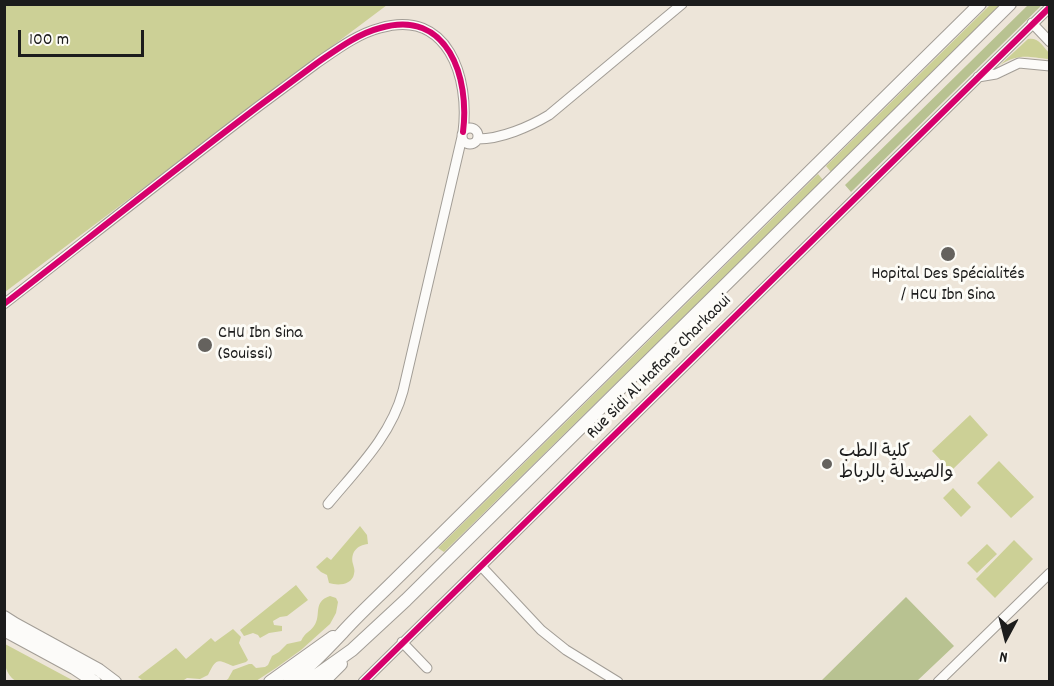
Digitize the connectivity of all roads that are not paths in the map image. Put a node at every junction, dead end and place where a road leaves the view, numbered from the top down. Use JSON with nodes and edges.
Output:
{"nodes":[{"id":1,"x":682,"y":4,"type":"edge"},
{"id":2,"x":980,"y":4,"type":"edge"},
{"id":3,"x":1010,"y":4,"type":"edge"},
{"id":4,"x":1050,"y":7,"type":"edge"},
{"id":5,"x":1032,"y":23,"type":"junction"},
{"id":6,"x":1050,"y":42,"type":"edge"},
{"id":7,"x":1050,"y":66,"type":"edge"},
{"id":8,"x":978,"y":76,"type":"junction"},
{"id":9,"x":471,"y":134,"type":"junction"},
{"id":10,"x":456,"y":163,"type":"junction"},
{"id":11,"x":4,"y":304,"type":"edge"},
{"id":12,"x":328,"y":504,"type":"dead end"},
{"id":13,"x":481,"y":566,"type":"junction"},
{"id":14,"x":1050,"y":573,"type":"edge"},
{"id":15,"x":4,"y":617,"type":"edge"},
{"id":16,"x":4,"y":630,"type":"edge"},
{"id":17,"x":342,"y":633,"type":"junction"},
{"id":18,"x":402,"y":642,"type":"junction"},
{"id":19,"x":352,"y":650,"type":"junction"},
{"id":20,"x":428,"y":668,"type":"dead end"},
{"id":21,"x":95,"y":681,"type":"edge"},
{"id":22,"x":115,"y":681,"type":"edge"},
{"id":23,"x":270,"y":681,"type":"edge"},
{"id":24,"x":290,"y":681,"type":"edge"},
{"id":25,"x":307,"y":681,"type":"edge"},
{"id":26,"x":323,"y":681,"type":"edge"},
{"id":27,"x":363,"y":681,"type":"edge"},
{"id":28,"x":618,"y":681,"type":"edge"},
{"id":29,"x":938,"y":681,"type":"edge"}],
"edges":[{"from":1,"to":9,"type":"street"},
{"from":2,"to":17,"type":"main road"},
{"from":3,"to":19,"type":"main road"},
{"from":4,"to":5,"type":"street","name":"Rue Sidi Al Hafiane Charkaoui"},
{"from":5,"to":6,"type":"street"},
{"from":5,"to":8,"type":"street","name":"Rue Sidi Al Hafiane Charkaoui"},
{"from":7,"to":8,"type":"street"},
{"from":8,"to":13,"type":"street","name":"Rue Sidi Al Hafiane Charkaoui"},
{"from":9,"to":10,"type":"street"},
{"from":9,"to":10,"type":"street"},
{"from":9,"to":11,"type":"street"},
{"from":10,"to":12,"type":"street"},
{"from":13,"to":18,"type":"street","name":"Rue Sidi Al Hafiane Charkaoui"},
{"from":13,"to":28,"type":"street"},
{"from":14,"to":29,"type":"street"},
{"from":15,"to":22,"type":"main road"},
{"from":16,"to":21,"type":"main road"},
{"from":17,"to":23,"type":"main road"},
{"from":17,"to":24,"type":"main road"},
{"from":18,"to":20,"type":"street"},
{"from":18,"to":27,"type":"street","name":"Rue Sidi Al Hafiane Charkaoui"},
{"from":19,"to":25,"type":"main road"},
{"from":19,"to":26,"type":"main road"}]}
